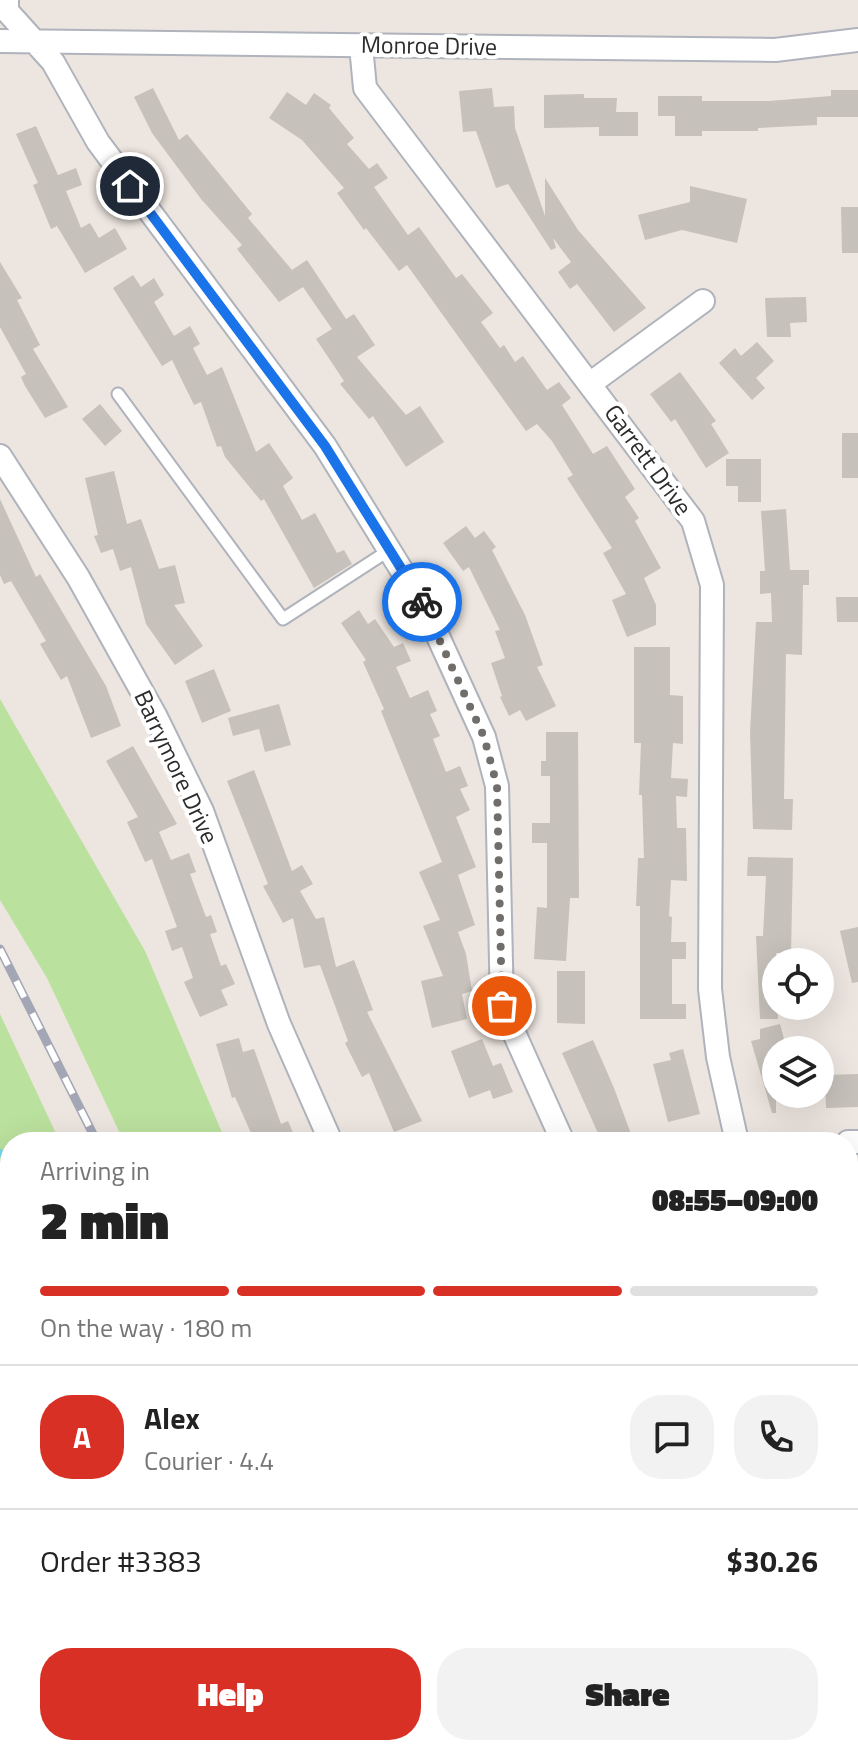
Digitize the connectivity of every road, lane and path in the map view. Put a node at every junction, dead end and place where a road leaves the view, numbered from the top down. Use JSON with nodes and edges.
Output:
{"nodes":[{"id":1,"x":7,"y":0,"type":"edge"},
{"id":2,"x":858,"y":40,"type":"edge"},
{"id":3,"x":0,"y":41,"type":"edge"},
{"id":4,"x":35,"y":42,"type":"junction"},
{"id":5,"x":361,"y":46,"type":"junction"},
{"id":6,"x":703,"y":301,"type":"dead end"},
{"id":7,"x":591,"y":383,"type":"junction"},
{"id":8,"x":118,"y":394,"type":"dead end"},
{"id":9,"x":0,"y":456,"type":"edge"},
{"id":10,"x":391,"y":549,"type":"junction"},
{"id":11,"x":327,"y":1132,"type":"edge"},
{"id":12,"x":559,"y":1132,"type":"edge"},
{"id":13,"x":735,"y":1132,"type":"edge"}],
"edges":[{"from":1,"to":4,"type":"street"},
{"from":2,"to":5,"type":"street","name":"Monroe Drive"},
{"from":3,"to":4,"type":"street","name":"Monroe Drive"},
{"from":4,"to":5,"type":"street","name":"Monroe Drive"},
{"from":4,"to":10,"type":"street"},
{"from":5,"to":7,"type":"street","name":"Garrett Drive"},
{"from":6,"to":7,"type":"street"},
{"from":7,"to":13,"type":"street","name":"Garrett Drive"},
{"from":8,"to":10,"type":"lane"},
{"from":9,"to":11,"type":"street","name":"Barrymore Drive"},
{"from":10,"to":12,"type":"street"}]}
